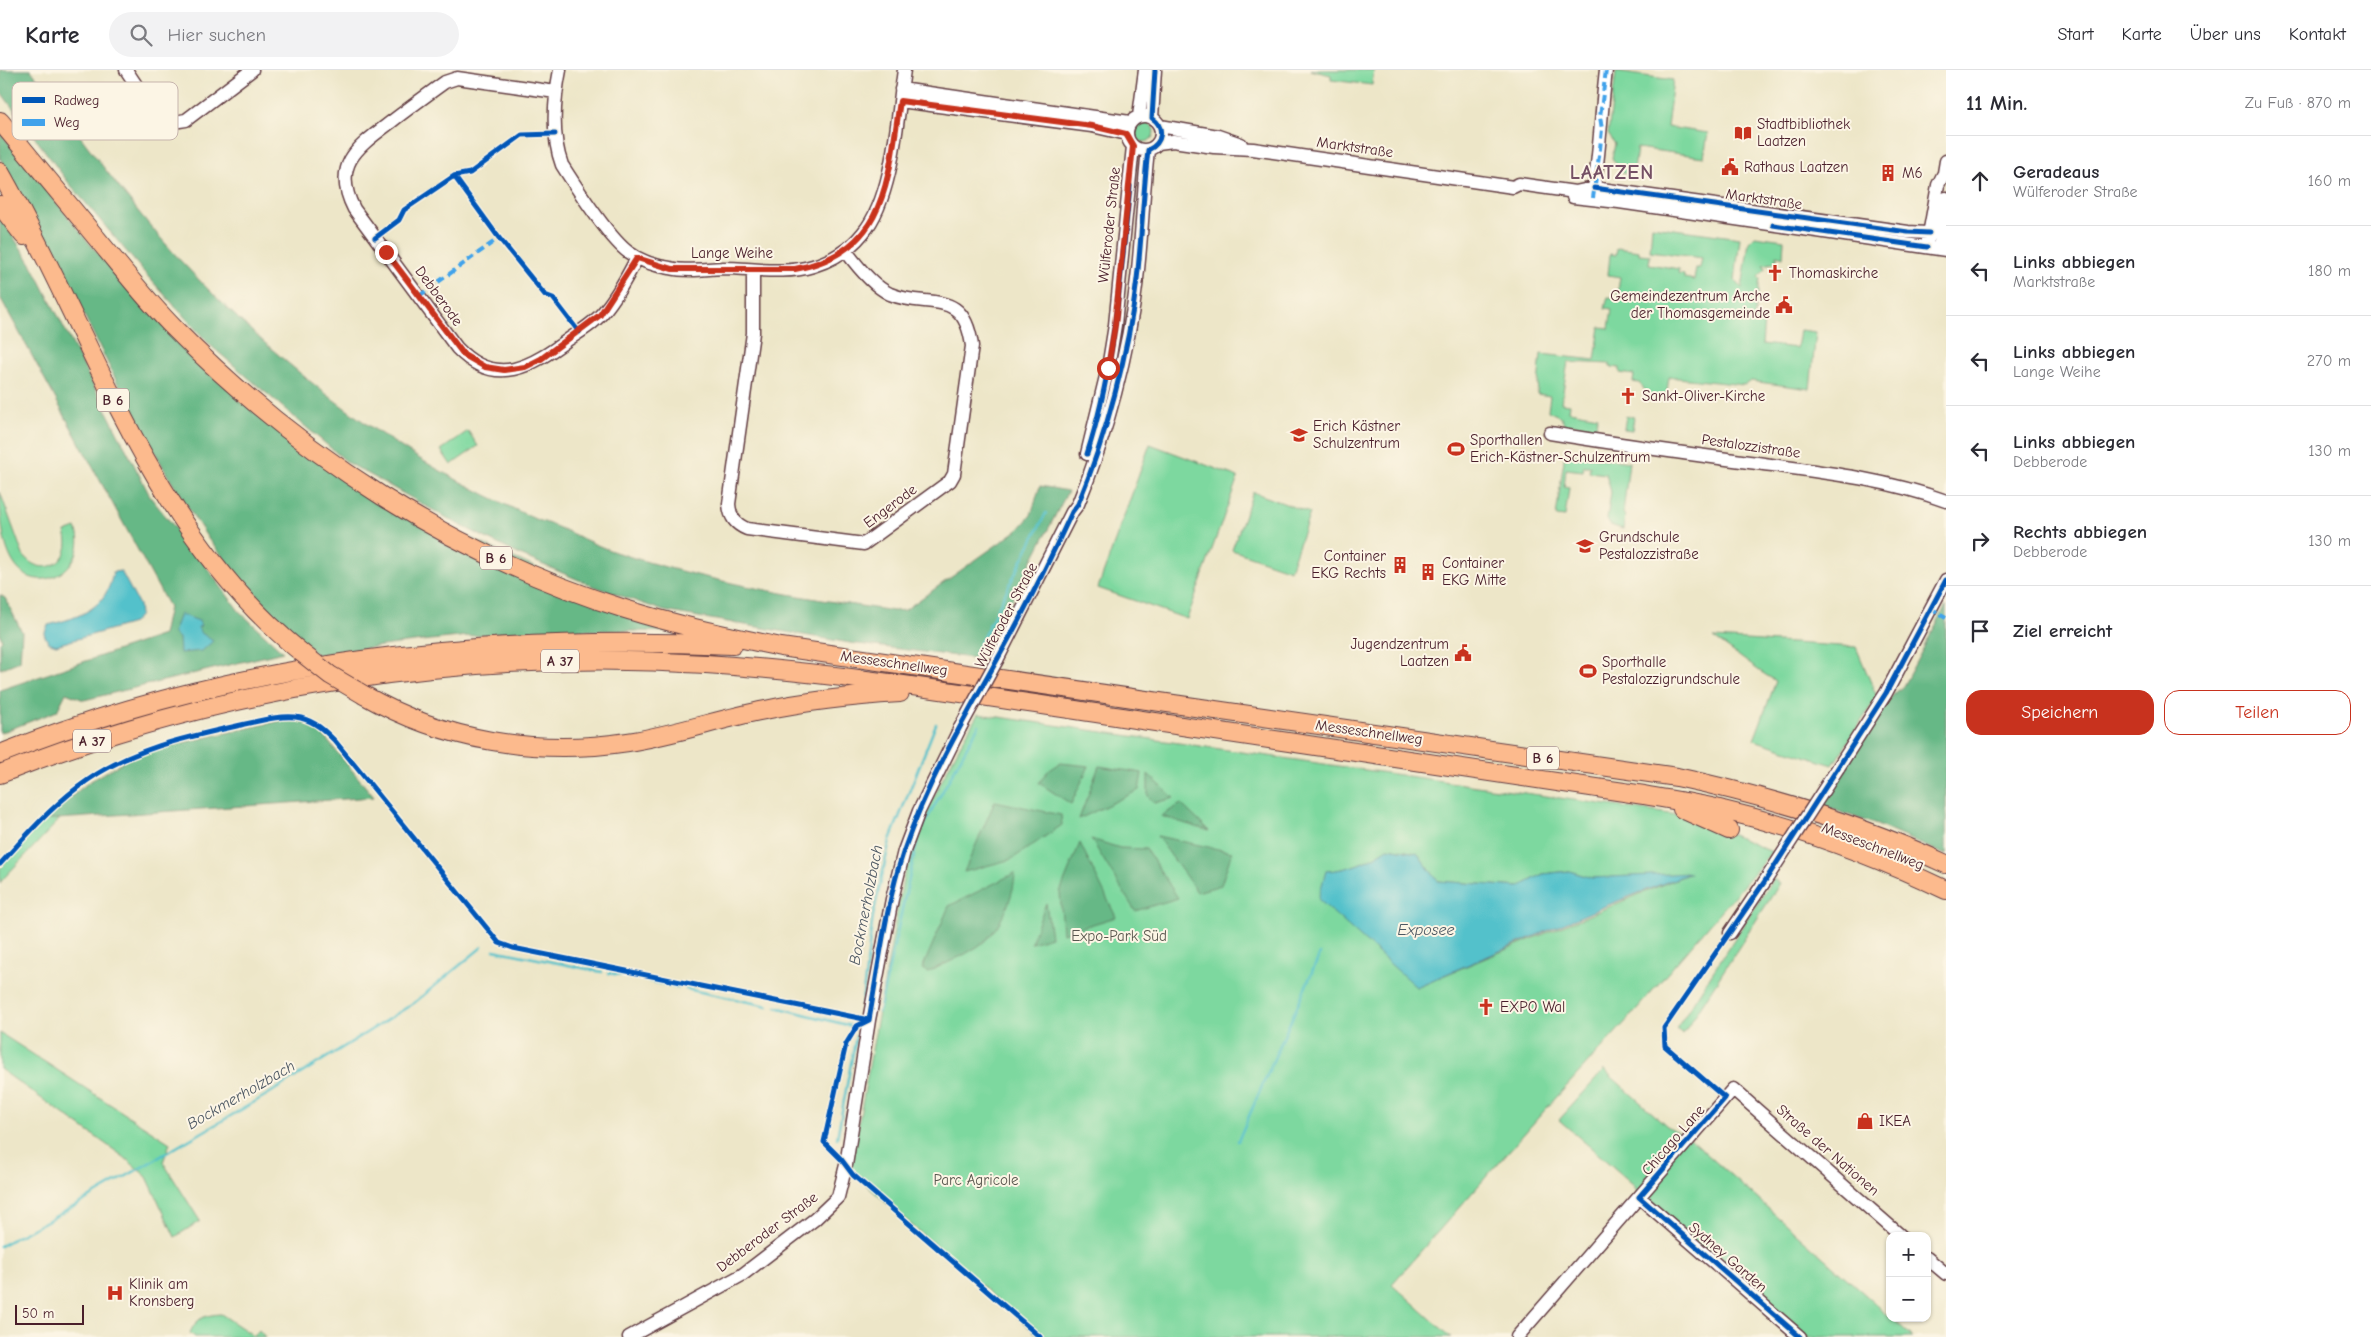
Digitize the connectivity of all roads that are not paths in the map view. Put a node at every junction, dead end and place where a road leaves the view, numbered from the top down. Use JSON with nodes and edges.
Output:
{"nodes":[{"id":1,"x":126,"y":70,"type":"edge"},
{"id":2,"x":252,"y":70,"type":"edge"},
{"id":3,"x":560,"y":70,"type":"edge"},
{"id":4,"x":904,"y":70,"type":"edge"},
{"id":5,"x":1145,"y":70,"type":"edge"},
{"id":6,"x":1155,"y":70,"type":"edge"},
{"id":7,"x":1606,"y":70,"type":"edge"},
{"id":8,"x":135,"y":82,"type":"edge"},
{"id":9,"x":556,"y":92,"type":"junction"},
{"id":10,"x":901,"y":95,"type":"junction"},
{"id":11,"x":178,"y":120,"type":"edge"},
{"id":12,"x":0,"y":121,"type":"edge"},
{"id":13,"x":1141,"y":123,"type":"junction"},
{"id":14,"x":12,"y":136,"type":"edge"},
{"id":15,"x":16,"y":140,"type":"edge"},
{"id":16,"x":1133,"y":146,"type":"junction"},
{"id":17,"x":1153,"y":146,"type":"junction"},
{"id":18,"x":1253,"y":149,"type":"junction"},
{"id":19,"x":1945,"y":171,"type":"edge"},
{"id":20,"x":0,"y":172,"type":"edge"},
{"id":21,"x":1593,"y":193,"type":"junction"},
{"id":22,"x":1946,"y":198,"type":"edge"},
{"id":23,"x":0,"y":205,"type":"edge"},
{"id":24,"x":1939,"y":233,"type":"edge"},
{"id":25,"x":1937,"y":249,"type":"edge"},
{"id":26,"x":846,"y":250,"type":"junction"},
{"id":27,"x":637,"y":258,"type":"junction"},
{"id":28,"x":753,"y":270,"type":"junction"},
{"id":29,"x":56,"y":284,"type":"junction"},
{"id":30,"x":1111,"y":383,"type":"junction"},
{"id":31,"x":1550,"y":433,"type":"dead end"},
{"id":32,"x":1946,"y":501,"type":"edge"},
{"id":33,"x":1946,"y":580,"type":"edge"},
{"id":34,"x":781,"y":647,"type":"junction"},
{"id":35,"x":936,"y":690,"type":"junction"},
{"id":36,"x":960,"y":728,"type":"joint"},
{"id":37,"x":0,"y":754,"type":"edge"},
{"id":38,"x":0,"y":774,"type":"edge"},
{"id":39,"x":1644,"y":795,"type":"junction"},
{"id":40,"x":1729,"y":830,"type":"dead end"},
{"id":41,"x":1946,"y":864,"type":"edge"},
{"id":42,"x":1946,"y":890,"type":"edge"},
{"id":43,"x":1730,"y":933,"type":"dead end"},
{"id":44,"x":1733,"y":1089,"type":"joint"},
{"id":45,"x":1639,"y":1197,"type":"junction"},
{"id":46,"x":1896,"y":1232,"type":"edge"},
{"id":47,"x":1931,"y":1261,"type":"edge"},
{"id":48,"x":1946,"y":1274,"type":"edge"},
{"id":49,"x":628,"y":1337,"type":"edge"},
{"id":50,"x":1516,"y":1337,"type":"edge"},
{"id":51,"x":1800,"y":1337,"type":"edge"}],
"edges":[{"from":1,"to":8,"type":"street"},
{"from":2,"to":11,"type":"street"},
{"from":3,"to":9,"type":"street","name":"Lange Weihe"},
{"from":4,"to":10,"type":"street","name":"Lange Weihe"},
{"from":5,"to":13,"type":"street"},
{"from":6,"to":13,"type":"street"},
{"from":7,"to":21,"type":"street"},
{"from":9,"to":27,"type":"street","name":"Lange Weihe"},
{"from":9,"to":27,"type":"street","name":"Debberode"},
{"from":10,"to":13,"type":"street","name":"Marktstraße"},
{"from":10,"to":26,"type":"street","name":"Lange Weihe"},
{"from":12,"to":14,"type":"highway","number":"B 6"},
{"from":13,"to":16,"type":"street"},
{"from":13,"to":17,"type":"street","name":"Wülferoder Straße"},
{"from":13,"to":18,"type":"street","name":"Marktstraße"},
{"from":15,"to":34,"type":"highway","number":"B 6"},
{"from":16,"to":17,"type":"street","name":"Marktstraße"},
{"from":16,"to":30,"type":"street","name":"Wülferoder Straße"},
{"from":17,"to":18,"type":"street","name":"Marktstraße"},
{"from":17,"to":30,"type":"street","name":"Wülferoder Straße"},
{"from":18,"to":21,"type":"street","name":"Marktstraße"},
{"from":19,"to":24,"type":"street"},
{"from":20,"to":29,"type":"highway","number":"B 6"},
{"from":21,"to":24,"type":"street","name":"Marktstraße"},
{"from":21,"to":25,"type":"street","name":"Marktstraße"},
{"from":22,"to":24,"type":"street"},
{"from":23,"to":29,"type":"highway"},
{"from":24,"to":25,"type":"street"},
{"from":26,"to":28,"type":"street","name":"Lange Weihe"},
{"from":26,"to":28,"type":"street","name":"Engerode"},
{"from":27,"to":28,"type":"street","name":"Lange Weihe"},
{"from":29,"to":35,"type":"highway","number":"B 6","bridge":true},
{"from":30,"to":36,"type":"street","name":"Wülferoder Straße","bridge":true},
{"from":31,"to":32,"type":"street","name":"Pestalozzistraße"},
{"from":33,"to":43,"type":"street","bridge":true},
{"from":34,"to":37,"type":"highway","number":"A 37"},
{"from":34,"to":41,"type":"highway","name":"Messeschnellweg","number":"B 6"},
{"from":35,"to":38,"type":"highway","number":"A 37"},
{"from":35,"to":39,"type":"highway","name":"Messeschnellweg","number":"B 6"},
{"from":36,"to":49,"type":"street","name":"Debberoder Straße"},
{"from":39,"to":40,"type":"highway"},
{"from":39,"to":42,"type":"highway","name":"Messeschnellweg","number":"B 6"},
{"from":44,"to":45,"type":"street","name":"Chicago Lane"},
{"from":44,"to":46,"type":"street","name":"Straße der Nationen"},
{"from":45,"to":50,"type":"street","name":"Chicago Lane"},
{"from":45,"to":51,"type":"street","name":"Sydney Garden"},
{"from":47,"to":48,"type":"street"}]}
